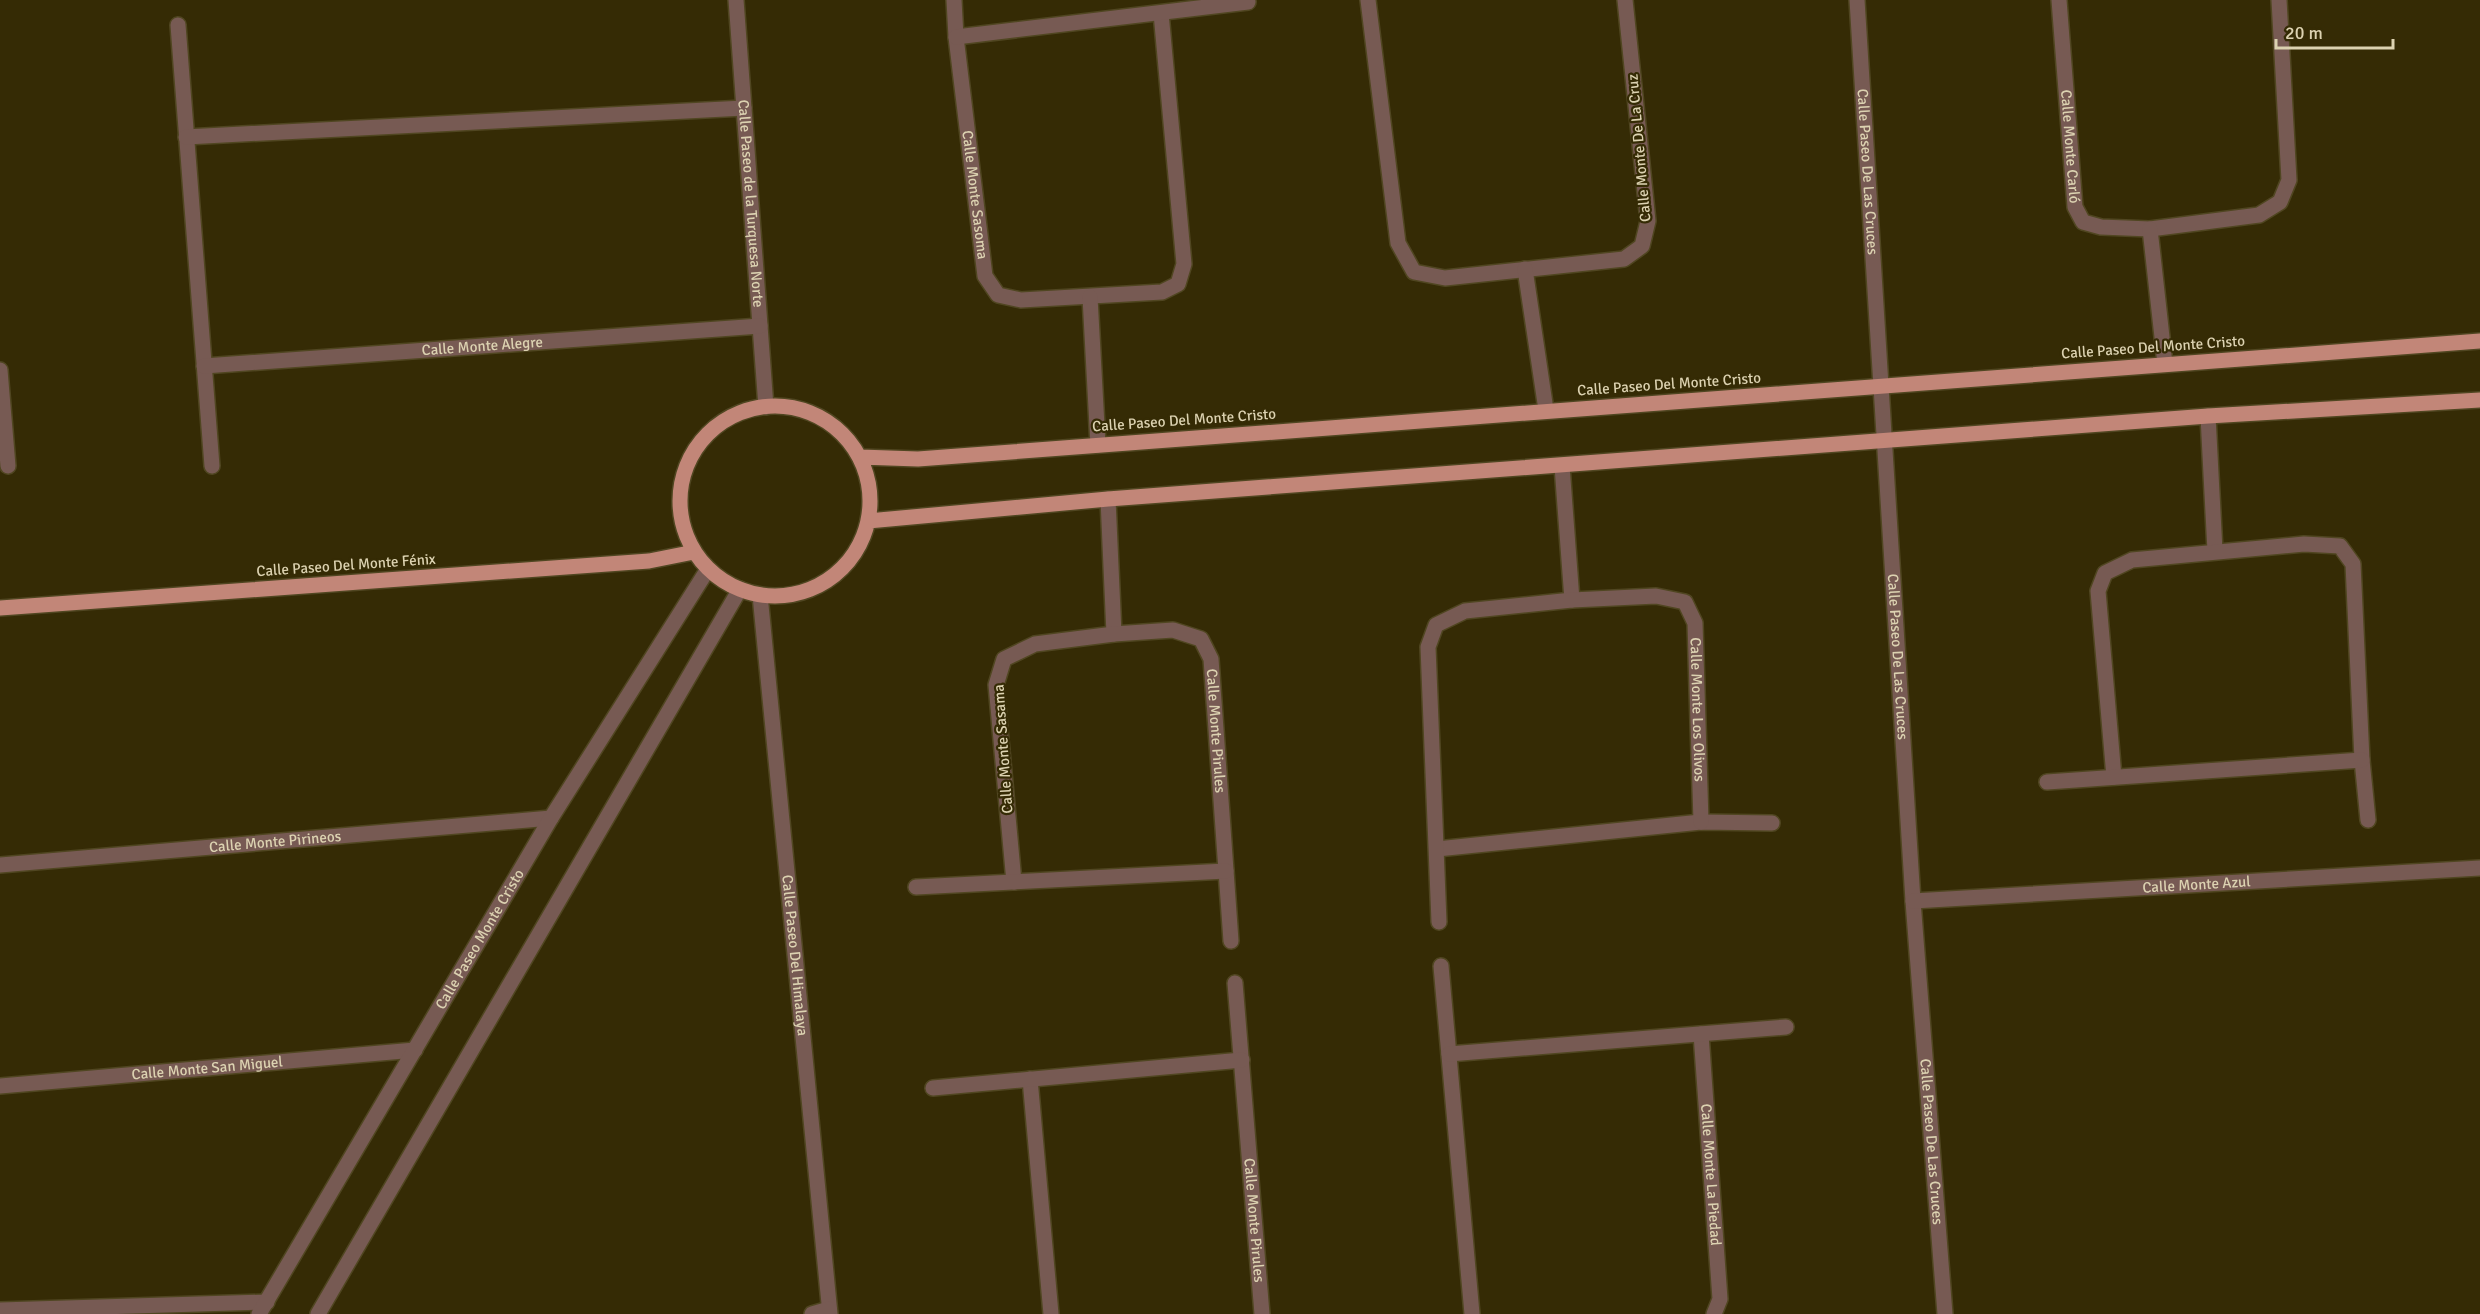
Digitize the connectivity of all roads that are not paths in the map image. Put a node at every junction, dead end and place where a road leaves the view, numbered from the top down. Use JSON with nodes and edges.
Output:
{"nodes":[{"id":1,"x":736,"y":0,"type":"edge"},
{"id":2,"x":954,"y":0,"type":"edge"},
{"id":3,"x":1368,"y":0,"type":"edge"},
{"id":4,"x":1625,"y":0,"type":"edge"},
{"id":5,"x":1857,"y":0,"type":"edge"},
{"id":6,"x":2059,"y":0,"type":"edge"},
{"id":7,"x":2279,"y":0,"type":"edge"},
{"id":8,"x":1248,"y":2,"type":"dead end"},
{"id":9,"x":1161,"y":13,"type":"junction"},
{"id":10,"x":177,"y":25,"type":"dead end"},
{"id":11,"x":956,"y":37,"type":"junction"},
{"id":12,"x":744,"y":108,"type":"junction"},
{"id":13,"x":186,"y":137,"type":"junction"},
{"id":14,"x":2151,"y":229,"type":"junction"},
{"id":15,"x":1525,"y":269,"type":"junction"},
{"id":16,"x":1090,"y":297,"type":"junction"},
{"id":17,"x":760,"y":326,"type":"junction"},
{"id":18,"x":2480,"y":341,"type":"edge"},
{"id":19,"x":2165,"y":364,"type":"junction"},
{"id":20,"x":204,"y":366,"type":"junction"},
{"id":21,"x":0,"y":370,"type":"edge"},
{"id":22,"x":0,"y":378,"type":"edge"},
{"id":23,"x":1882,"y":387,"type":"junction"},
{"id":24,"x":2480,"y":400,"type":"edge"},
{"id":25,"x":766,"y":407,"type":"junction"},
{"id":26,"x":1546,"y":410,"type":"junction"},
{"id":27,"x":2208,"y":417,"type":"junction"},
{"id":28,"x":1886,"y":441,"type":"junction"},
{"id":29,"x":1098,"y":445,"type":"junction"},
{"id":30,"x":860,"y":458,"type":"junction"},
{"id":31,"x":8,"y":466,"type":"dead end"},
{"id":32,"x":212,"y":466,"type":"dead end"},
{"id":33,"x":1562,"y":466,"type":"junction"},
{"id":34,"x":1108,"y":499,"type":"junction"},
{"id":35,"x":868,"y":521,"type":"junction"},
{"id":36,"x":2215,"y":551,"type":"junction"},
{"id":37,"x":694,"y":552,"type":"junction"},
{"id":38,"x":708,"y":569,"type":"junction"},
{"id":39,"x":740,"y":590,"type":"junction"},
{"id":40,"x":760,"y":595,"type":"junction"},
{"id":41,"x":1572,"y":600,"type":"junction"},
{"id":42,"x":0,"y":608,"type":"edge"},
{"id":43,"x":1114,"y":634,"type":"junction"},
{"id":44,"x":2362,"y":760,"type":"junction"},
{"id":45,"x":2114,"y":777,"type":"junction"},
{"id":46,"x":2047,"y":782,"type":"dead end"},
{"id":47,"x":551,"y":818,"type":"junction"},
{"id":48,"x":2368,"y":820,"type":"dead end"},
{"id":49,"x":1701,"y":822,"type":"junction"},
{"id":50,"x":1772,"y":823,"type":"dead end"},
{"id":51,"x":1437,"y":849,"type":"junction"},
{"id":52,"x":0,"y":865,"type":"edge"},
{"id":53,"x":2480,"y":868,"type":"edge"},
{"id":54,"x":1226,"y":870,"type":"junction"},
{"id":55,"x":1014,"y":882,"type":"junction"},
{"id":56,"x":916,"y":887,"type":"dead end"},
{"id":57,"x":1913,"y":901,"type":"junction"},
{"id":58,"x":1439,"y":922,"type":"dead end"},
{"id":59,"x":1231,"y":942,"type":"dead end"},
{"id":60,"x":1441,"y":966,"type":"dead end"},
{"id":61,"x":1235,"y":983,"type":"dead end"},
{"id":62,"x":1786,"y":1027,"type":"dead end"},
{"id":63,"x":1701,"y":1034,"type":"junction"},
{"id":64,"x":415,"y":1050,"type":"junction"},
{"id":65,"x":1449,"y":1054,"type":"junction"},
{"id":66,"x":1242,"y":1060,"type":"junction"},
{"id":67,"x":1030,"y":1079,"type":"junction"},
{"id":68,"x":0,"y":1086,"type":"edge"},
{"id":69,"x":933,"y":1088,"type":"dead end"},
{"id":70,"x":263,"y":1308,"type":"edge"},
{"id":71,"x":0,"y":1310,"type":"edge"},
{"id":72,"x":830,"y":1311,"type":"edge"},
{"id":73,"x":318,"y":1314,"type":"edge"},
{"id":74,"x":812,"y":1314,"type":"edge"},
{"id":75,"x":1051,"y":1314,"type":"edge"},
{"id":76,"x":1262,"y":1314,"type":"edge"},
{"id":77,"x":1472,"y":1314,"type":"edge"},
{"id":78,"x":1714,"y":1314,"type":"edge"},
{"id":79,"x":1945,"y":1314,"type":"edge"}],
"edges":[{"from":1,"to":12,"type":"street","name":"Calle Paseo de la Turquesa Norte"},
{"from":2,"to":11,"type":"street","name":"Calle Monte Sasoma"},
{"from":3,"to":15,"type":"street","name":"Calle Monte De La Cruz"},
{"from":4,"to":15,"type":"street","name":"Calle Monte De La Cruz"},
{"from":5,"to":23,"type":"street","name":"Calle Paseo De Las Cruces"},
{"from":6,"to":14,"type":"street","name":"Calle Monte Carló"},
{"from":7,"to":14,"type":"street"},
{"from":8,"to":9,"type":"street"},
{"from":9,"to":11,"type":"street"},
{"from":9,"to":16,"type":"street","name":"Calle Monte Sasoma"},
{"from":10,"to":13,"type":"street"},
{"from":11,"to":16,"type":"street","name":"Calle Monte Sasoma"},
{"from":12,"to":13,"type":"street"},
{"from":12,"to":17,"type":"street","name":"Calle Paseo de la Turquesa Norte"},
{"from":13,"to":20,"type":"street"},
{"from":14,"to":19,"type":"street"},
{"from":15,"to":26,"type":"street"},
{"from":16,"to":29,"type":"street"},
{"from":17,"to":20,"type":"street","name":"Calle Monte Alegre"},
{"from":17,"to":25,"type":"street","name":"Calle Paseo de la Turquesa Norte"},
{"from":18,"to":19,"type":"main road","name":"Calle Paseo Del Monte Cristo"},
{"from":19,"to":23,"type":"main road","name":"Calle Paseo Del Monte Cristo"},
{"from":20,"to":32,"type":"street"},
{"from":21,"to":22,"type":"street"},
{"from":22,"to":31,"type":"street"},
{"from":23,"to":26,"type":"main road","name":"Calle Paseo Del Monte Cristo"},
{"from":23,"to":28,"type":"street","name":"Calle Paseo De Las Cruces"},
{"from":24,"to":27,"type":"main road"},
{"from":25,"to":30,"type":"main road"},
{"from":25,"to":37,"type":"main road"},
{"from":26,"to":29,"type":"main road","name":"Calle Paseo Del Monte Cristo"},
{"from":27,"to":28,"type":"main road"},
{"from":27,"to":36,"type":"street"},
{"from":28,"to":33,"type":"main road"},
{"from":28,"to":57,"type":"street","name":"Calle Paseo De Las Cruces"},
{"from":29,"to":30,"type":"main road","name":"Calle Paseo Del Monte Cristo"},
{"from":30,"to":35,"type":"main road"},
{"from":33,"to":34,"type":"main road"},
{"from":33,"to":41,"type":"street"},
{"from":34,"to":35,"type":"main road"},
{"from":34,"to":43,"type":"street"},
{"from":35,"to":40,"type":"main road"},
{"from":36,"to":44,"type":"street"},
{"from":36,"to":45,"type":"street"},
{"from":37,"to":38,"type":"main road"},
{"from":37,"to":42,"type":"main road","name":"Calle Paseo Del Monte Fénix"},
{"from":38,"to":39,"type":"main road"},
{"from":38,"to":47,"type":"street","name":"Calle Paseo Monte Cristo"},
{"from":39,"to":40,"type":"main road"},
{"from":39,"to":73,"type":"street"},
{"from":40,"to":72,"type":"street","name":"Calle Paseo Del Himalaya"},
{"from":41,"to":49,"type":"street","name":"Calle Monte Los Olivos"},
{"from":41,"to":51,"type":"street"},
{"from":43,"to":54,"type":"street","name":"Calle Monte Pirules"},
{"from":43,"to":55,"type":"street","name":"Calle Monte Sasama"},
{"from":44,"to":45,"type":"street"},
{"from":44,"to":48,"type":"street"},
{"from":45,"to":46,"type":"street"},
{"from":47,"to":52,"type":"street","name":"Calle Monte Pirineos"},
{"from":47,"to":64,"type":"street","name":"Calle Paseo Monte Cristo"},
{"from":49,"to":50,"type":"street"},
{"from":49,"to":51,"type":"street"},
{"from":51,"to":58,"type":"street"},
{"from":53,"to":57,"type":"street","name":"Calle Monte Azul"},
{"from":54,"to":55,"type":"street"},
{"from":54,"to":59,"type":"street","name":"Calle Monte Pirules"},
{"from":55,"to":56,"type":"street"},
{"from":57,"to":79,"type":"street","name":"Calle Paseo De Las Cruces"},
{"from":60,"to":65,"type":"street"},
{"from":61,"to":66,"type":"street","name":"Calle Monte Pirules"},
{"from":62,"to":63,"type":"street"},
{"from":63,"to":65,"type":"street"},
{"from":63,"to":78,"type":"street","name":"Calle Monte La Piedad"},
{"from":64,"to":68,"type":"street","name":"Calle Monte San Miguel"},
{"from":64,"to":70,"type":"street","name":"Calle Paseo Monte Cristo"},
{"from":65,"to":77,"type":"street"},
{"from":66,"to":67,"type":"street"},
{"from":66,"to":76,"type":"street","name":"Calle Monte Pirules"},
{"from":67,"to":69,"type":"street"},
{"from":67,"to":75,"type":"street"},
{"from":70,"to":71,"type":"street"},
{"from":72,"to":74,"type":"street"}]}
